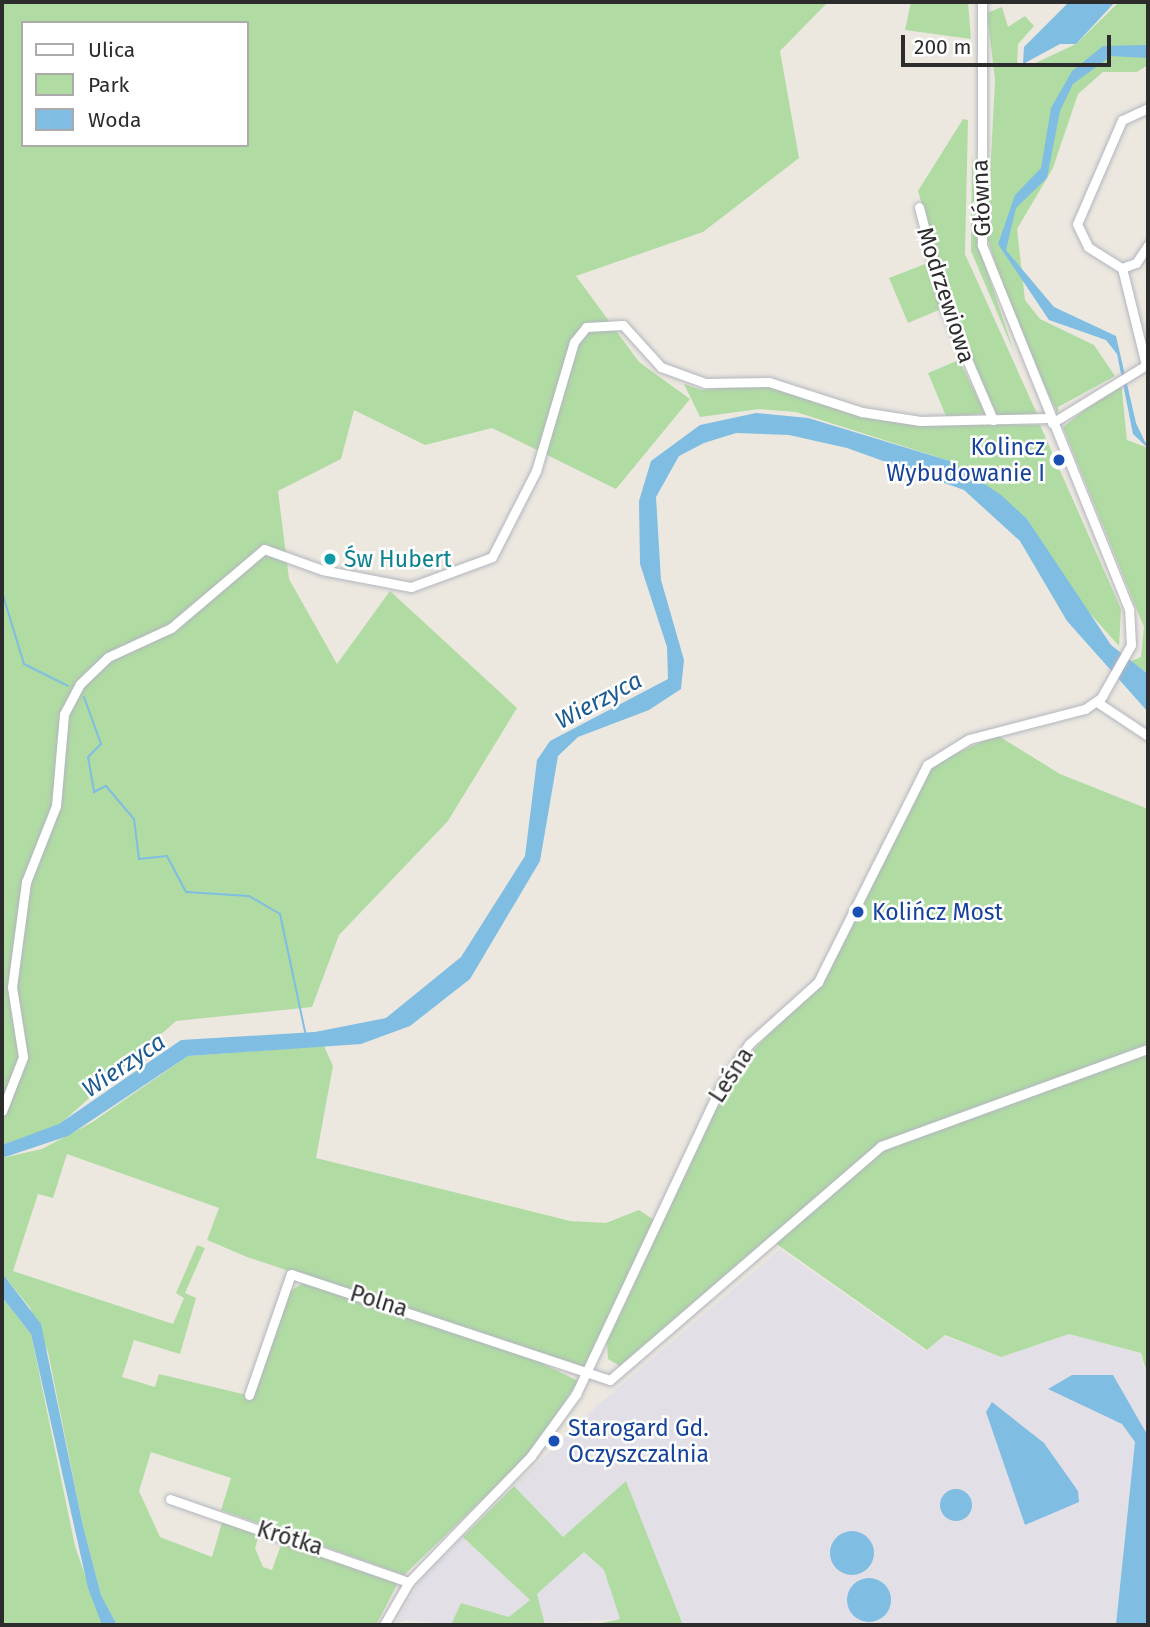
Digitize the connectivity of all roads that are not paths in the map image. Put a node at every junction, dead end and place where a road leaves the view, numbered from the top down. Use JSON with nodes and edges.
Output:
{"nodes":[{"id":1,"x":982,"y":2,"type":"edge"},
{"id":2,"x":1148,"y":108,"type":"edge"},
{"id":3,"x":919,"y":207,"type":"dead end"},
{"id":4,"x":1148,"y":245,"type":"edge"},
{"id":5,"x":1122,"y":268,"type":"junction"},
{"id":6,"x":1147,"y":365,"type":"edge"},
{"id":7,"x":993,"y":420,"type":"junction"},
{"id":8,"x":1051,"y":420,"type":"junction"},
{"id":9,"x":1097,"y":702,"type":"junction"},
{"id":10,"x":1148,"y":736,"type":"edge"},
{"id":11,"x":1148,"y":1049,"type":"edge"},
{"id":12,"x":2,"y":1111,"type":"edge"},
{"id":13,"x":586,"y":1376,"type":"junction"},
{"id":14,"x":249,"y":1395,"type":"dead end"},
{"id":15,"x":170,"y":1499,"type":"dead end"},
{"id":16,"x":409,"y":1582,"type":"junction"},
{"id":17,"x":384,"y":1625,"type":"edge"}],
"edges":[{"from":1,"to":8,"type":"street","name":"Główna"},
{"from":2,"to":5,"type":"street"},
{"from":3,"to":7,"type":"street","name":"Modrzewiowa"},
{"from":4,"to":5,"type":"street"},
{"from":5,"to":6,"type":"street"},
{"from":6,"to":8,"type":"street"},
{"from":7,"to":8,"type":"street"},
{"from":7,"to":12,"type":"street"},
{"from":8,"to":9,"type":"street","name":"Główna"},
{"from":9,"to":10,"type":"street"},
{"from":9,"to":13,"type":"street","name":"Leśna"},
{"from":11,"to":13,"type":"street"},
{"from":13,"to":14,"type":"street","name":"Polna"},
{"from":13,"to":16,"type":"street","name":"Leśna"},
{"from":15,"to":16,"type":"street","name":"Krótka"},
{"from":16,"to":17,"type":"street","name":"Leśna"}]}
